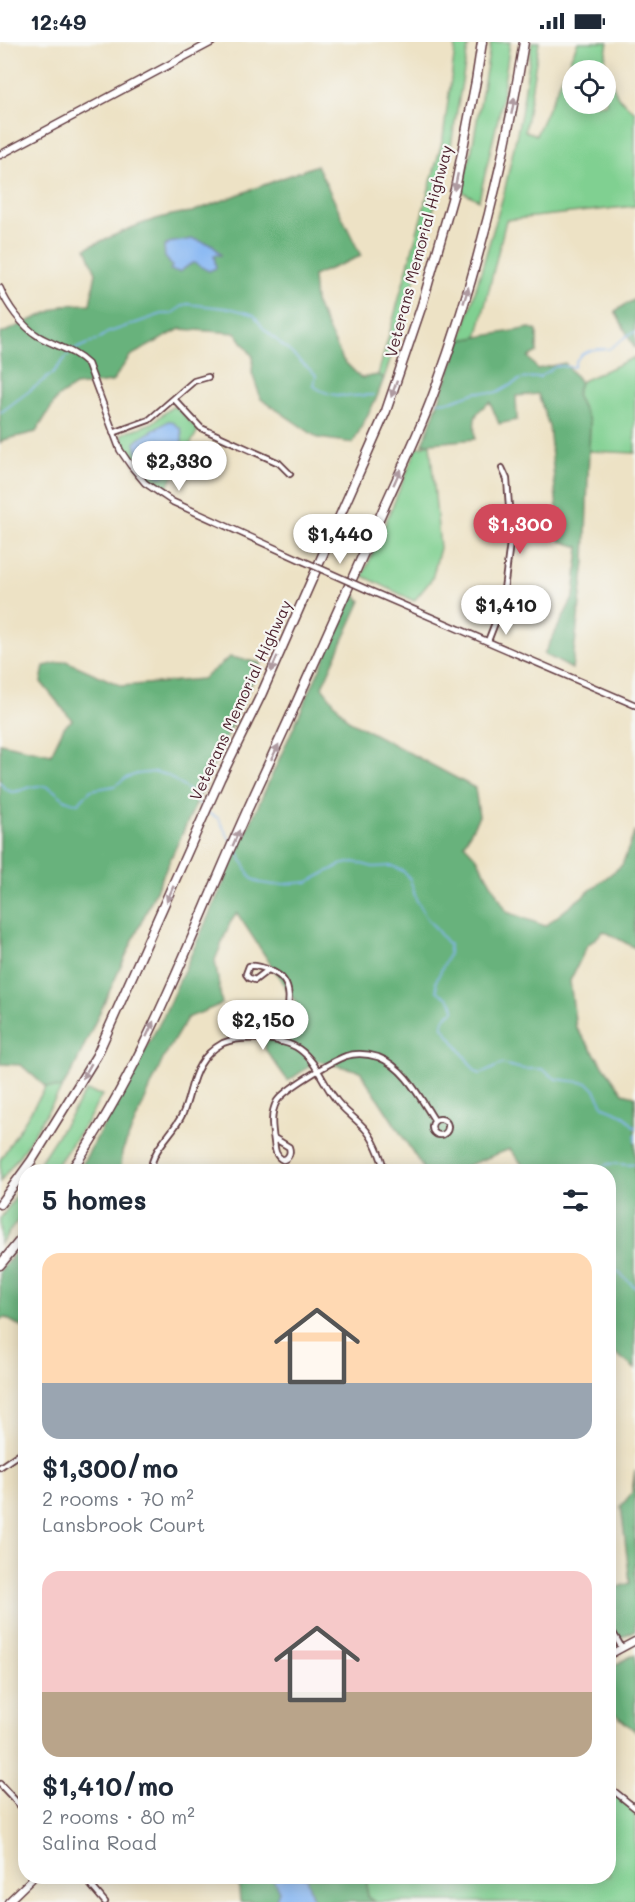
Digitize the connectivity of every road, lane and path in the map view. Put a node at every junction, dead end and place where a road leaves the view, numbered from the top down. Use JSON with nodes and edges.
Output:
{"nodes":[{"id":1,"x":212,"y":42,"type":"edge"},
{"id":2,"x":482,"y":42,"type":"edge"},
{"id":3,"x":524,"y":42,"type":"edge"},
{"id":4,"x":0,"y":155,"type":"edge"},
{"id":5,"x":0,"y":288,"type":"edge"},
{"id":6,"x":208,"y":377,"type":"dead end"},
{"id":7,"x":174,"y":399,"type":"junction"},
{"id":8,"x":113,"y":433,"type":"junction"},
{"id":9,"x":502,"y":468,"type":"dead end"},
{"id":10,"x":290,"y":474,"type":"dead end"},
{"id":11,"x":488,"y":641,"type":"junction"},
{"id":12,"x":635,"y":705,"type":"edge"},
{"id":13,"x":268,"y":970,"type":"junction"},
{"id":14,"x":280,"y":1042,"type":"junction"},
{"id":15,"x":318,"y":1071,"type":"junction"},
{"id":16,"x":435,"y":1121,"type":"dead end"},
{"id":17,"x":273,"y":1138,"type":"junction"},
{"id":18,"x":29,"y":1164,"type":"edge"},
{"id":19,"x":74,"y":1164,"type":"edge"},
{"id":20,"x":152,"y":1164,"type":"edge"},
{"id":21,"x":382,"y":1164,"type":"edge"},
{"id":22,"x":18,"y":1179,"type":"edge"},
{"id":23,"x":0,"y":1204,"type":"edge"},
{"id":24,"x":18,"y":1243,"type":"edge"},
{"id":25,"x":0,"y":1265,"type":"edge"},
{"id":26,"x":18,"y":1455,"type":"edge"},
{"id":27,"x":0,"y":1467,"type":"edge"},
{"id":28,"x":616,"y":1638,"type":"edge"},
{"id":29,"x":635,"y":1641,"type":"edge"},
{"id":30,"x":622,"y":1648,"type":"junction"},
{"id":31,"x":616,"y":1651,"type":"edge"},
{"id":32,"x":0,"y":1784,"type":"edge"},
{"id":33,"x":616,"y":1793,"type":"edge"},
{"id":34,"x":18,"y":1803,"type":"edge"},
{"id":35,"x":635,"y":1808,"type":"edge"},
{"id":36,"x":27,"y":1884,"type":"edge"},
{"id":37,"x":90,"y":1884,"type":"edge"},
{"id":38,"x":8,"y":1902,"type":"edge"},
{"id":39,"x":105,"y":1902,"type":"edge"}],
"edges":[{"from":1,"to":4,"type":"main road"},
{"from":2,"to":18,"type":"highway","name":"Veterans Memorial Highway","one_way":true},
{"from":19,"to":3,"type":"highway","one_way":true},
{"from":5,"to":8,"type":"street"},
{"from":6,"to":7,"type":"street"},
{"from":7,"to":8,"type":"street"},
{"from":7,"to":10,"type":"street"},
{"from":8,"to":11,"type":"street","bridge":true},
{"from":9,"to":11,"type":"street"},
{"from":11,"to":12,"type":"street"},
{"from":13,"to":13,"type":"street"},
{"from":13,"to":14,"type":"street"},
{"from":14,"to":15,"type":"street"},
{"from":14,"to":20,"type":"street"},
{"from":15,"to":16,"type":"street"},
{"from":15,"to":17,"type":"street"},
{"from":15,"to":21,"type":"street"},
{"from":17,"to":17,"type":"street"},
{"from":22,"to":23,"type":"highway","name":"Veterans Memorial Highway","one_way":true},
{"from":24,"to":25,"type":"highway"},
{"from":26,"to":27,"type":"street"},
{"from":28,"to":30,"type":"street"},
{"from":29,"to":30,"type":"main road"},
{"from":30,"to":31,"type":"main road"},
{"from":32,"to":34,"type":"street"},
{"from":33,"to":35,"type":"street"},
{"from":36,"to":38,"type":"main road"},
{"from":37,"to":39,"type":"street"}]}
